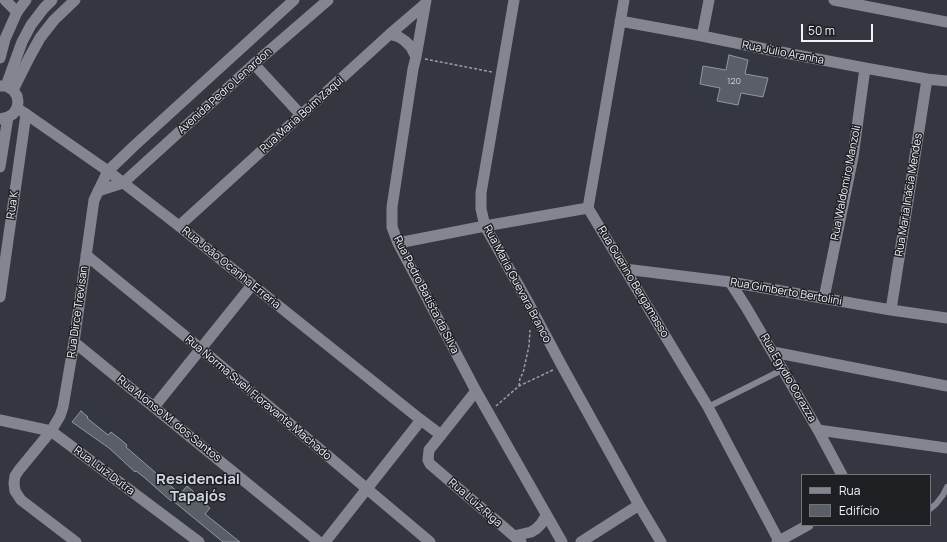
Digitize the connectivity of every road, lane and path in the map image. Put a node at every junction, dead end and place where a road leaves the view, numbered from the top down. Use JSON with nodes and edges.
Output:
{"nodes":[{"id":1,"x":5,"y":0,"type":"edge"},
{"id":2,"x":26,"y":0,"type":"edge"},
{"id":3,"x":52,"y":0,"type":"edge"},
{"id":4,"x":75,"y":0,"type":"edge"},
{"id":5,"x":294,"y":0,"type":"edge"},
{"id":6,"x":514,"y":0,"type":"edge"},
{"id":7,"x":624,"y":0,"type":"edge"},
{"id":8,"x":709,"y":0,"type":"edge"},
{"id":9,"x":834,"y":0,"type":"edge"},
{"id":10,"x":321,"y":2,"type":"edge"},
{"id":11,"x":426,"y":2,"type":"edge"},
{"id":12,"x":17,"y":12,"type":"junction"},
{"id":13,"x":620,"y":21,"type":"junction"},
{"id":14,"x":947,"y":22,"type":"edge"},
{"id":15,"x":390,"y":34,"type":"junction"},
{"id":16,"x":702,"y":36,"type":"junction"},
{"id":17,"x":416,"y":57,"type":"junction"},
{"id":18,"x":0,"y":58,"type":"edge"},
{"id":19,"x":254,"y":64,"type":"junction"},
{"id":20,"x":866,"y":68,"type":"junction"},
{"id":21,"x":502,"y":74,"type":"junction"},
{"id":22,"x":926,"y":79,"type":"junction"},
{"id":23,"x":947,"y":81,"type":"edge"},
{"id":24,"x":6,"y":88,"type":"edge"},
{"id":25,"x":21,"y":111,"type":"junction"},
{"id":26,"x":301,"y":115,"type":"junction"},
{"id":27,"x":4,"y":118,"type":"edge"},
{"id":28,"x":0,"y":167,"type":"edge"},
{"id":29,"x":108,"y":171,"type":"junction"},
{"id":30,"x":123,"y":183,"type":"junction"},
{"id":31,"x":98,"y":191,"type":"junction"},
{"id":32,"x":588,"y":208,"type":"junction"},
{"id":33,"x":179,"y":226,"type":"junction"},
{"id":34,"x":485,"y":226,"type":"junction"},
{"id":35,"x":398,"y":243,"type":"junction"},
{"id":36,"x":86,"y":255,"type":"junction"},
{"id":37,"x":625,"y":269,"type":"junction"},
{"id":38,"x":730,"y":282,"type":"junction"},
{"id":39,"x":252,"y":285,"type":"junction"},
{"id":40,"x":0,"y":297,"type":"edge"},
{"id":41,"x":824,"y":298,"type":"junction"},
{"id":42,"x":891,"y":310,"type":"junction"},
{"id":43,"x":947,"y":318,"type":"edge"},
{"id":44,"x":530,"y":325,"type":"dead end"},
{"id":45,"x":74,"y":342,"type":"junction"},
{"id":46,"x":201,"y":349,"type":"junction"},
{"id":47,"x":773,"y":352,"type":"junction"},
{"id":48,"x":562,"y":366,"type":"junction"},
{"id":49,"x":782,"y":370,"type":"junction"},
{"id":50,"x":519,"y":386,"type":"junction"},
{"id":51,"x":947,"y":386,"type":"edge"},
{"id":52,"x":476,"y":391,"type":"junction"},
{"id":53,"x":154,"y":407,"type":"junction"},
{"id":54,"x":708,"y":407,"type":"junction"},
{"id":55,"x":488,"y":412,"type":"junction"},
{"id":56,"x":0,"y":420,"type":"edge"},
{"id":57,"x":421,"y":420,"type":"junction"},
{"id":58,"x":818,"y":430,"type":"junction"},
{"id":59,"x":51,"y":431,"type":"junction"},
{"id":60,"x":441,"y":435,"type":"junction"},
{"id":61,"x":947,"y":448,"type":"edge"},
{"id":62,"x":841,"y":474,"type":"edge"},
{"id":63,"x":947,"y":486,"type":"edge"},
{"id":64,"x":367,"y":489,"type":"junction"},
{"id":65,"x":639,"y":505,"type":"junction"},
{"id":66,"x":931,"y":508,"type":"edge"},
{"id":67,"x":546,"y":516,"type":"junction"},
{"id":68,"x":806,"y":526,"type":"edge"},
{"id":69,"x":517,"y":539,"type":"edge"},
{"id":70,"x":778,"y":541,"type":"edge"},
{"id":71,"x":76,"y":542,"type":"edge"},
{"id":72,"x":199,"y":542,"type":"edge"},
{"id":73,"x":320,"y":542,"type":"edge"},
{"id":74,"x":325,"y":542,"type":"edge"},
{"id":75,"x":430,"y":542,"type":"edge"},
{"id":76,"x":562,"y":542,"type":"edge"},
{"id":77,"x":581,"y":542,"type":"edge"},
{"id":78,"x":661,"y":542,"type":"edge"}],
"edges":[{"from":1,"to":12,"type":"street"},
{"from":2,"to":12,"type":"street"},
{"from":3,"to":24,"type":"street"},
{"from":4,"to":24,"type":"street"},
{"from":5,"to":29,"type":"street","name":"Avenida Pedro Lenardon"},
{"from":6,"to":21,"type":"street","name":"Rua Maria Guevara Branco"},
{"from":7,"to":13,"type":"street"},
{"from":8,"to":16,"type":"street"},
{"from":9,"to":14,"type":"street"},
{"from":10,"to":19,"type":"street","name":"Avenida Pedro Lenardon"},
{"from":11,"to":15,"type":"street","name":"Rua Maria Boim Zaqui"},
{"from":11,"to":17,"type":"street","name":"Rua Pedro Batista da Silva"},
{"from":12,"to":18,"type":"street"},
{"from":13,"to":16,"type":"street","name":"Rua Júlio Aranha"},
{"from":13,"to":32,"type":"street"},
{"from":15,"to":17,"type":"street"},
{"from":15,"to":26,"type":"street","name":"Rua Maria Boim Zaqui"},
{"from":16,"to":20,"type":"street","name":"Rua Júlio Aranha"},
{"from":17,"to":21,"type":"path"},
{"from":17,"to":35,"type":"street","name":"Rua Pedro Batista da Silva"},
{"from":19,"to":26,"type":"street"},
{"from":19,"to":30,"type":"street","name":"Avenida Pedro Lenardon"},
{"from":20,"to":22,"type":"street","name":"Rua Júlio Aranha"},
{"from":20,"to":41,"type":"street","name":"Rua Waldomiro Manzoli"},
{"from":21,"to":34,"type":"street","name":"Rua Maria Guevara Branco"},
{"from":22,"to":23,"type":"street","name":"Rua Júlio Aranha"},
{"from":22,"to":42,"type":"street","name":"Rua Maria Inácia Mendes"},
{"from":24,"to":25,"type":"street"},
{"from":25,"to":27,"type":"street"},
{"from":25,"to":29,"type":"street","name":"Rua João Ocanha Erreria"},
{"from":25,"to":40,"type":"street","name":"Rua K"},
{"from":26,"to":33,"type":"street","name":"Rua Maria Boim Zaqui"},
{"from":27,"to":28,"type":"street"},
{"from":29,"to":30,"type":"street","name":"Rua João Ocanha Erreria"},
{"from":29,"to":31,"type":"street","name":"Rua Dirce Trevisan"},
{"from":30,"to":31,"type":"street"},
{"from":30,"to":33,"type":"street","name":"Rua João Ocanha Erreria"},
{"from":31,"to":36,"type":"street","name":"Rua Dirce Trevisan"},
{"from":32,"to":34,"type":"street"},
{"from":32,"to":37,"type":"street","name":"Rua Guerino Bergamasso"},
{"from":33,"to":39,"type":"street","name":"Rua João Ocanha Erreria"},
{"from":34,"to":35,"type":"street"},
{"from":34,"to":48,"type":"street","name":"Rua Maria Guevara Branco"},
{"from":35,"to":52,"type":"street","name":"Rua Pedro Batista da Silva"},
{"from":36,"to":45,"type":"street","name":"Rua Dirce Trevisan"},
{"from":36,"to":46,"type":"street","name":"Rua Norma Sueli Fioravante Machado"},
{"from":37,"to":38,"type":"street","name":"Rua Gimberto Bertolini"},
{"from":37,"to":54,"type":"street","name":"Rua Guerino Bergamasso"},
{"from":38,"to":41,"type":"street","name":"Rua Gimberto Bertolini"},
{"from":38,"to":47,"type":"street","name":"Rua Egydio Corazza"},
{"from":39,"to":46,"type":"street"},
{"from":39,"to":57,"type":"street","name":"Rua João Ocanha Erreria"},
{"from":41,"to":42,"type":"street","name":"Rua Gimberto Bertolini"},
{"from":42,"to":43,"type":"street","name":"Rua Gimberto Bertolini"},
{"from":44,"to":50,"type":"path"},
{"from":45,"to":53,"type":"street","name":"Rua Alonso M. dos Santos"},
{"from":45,"to":59,"type":"street","name":"Rua Dirce Trevisan"},
{"from":46,"to":53,"type":"street"},
{"from":46,"to":64,"type":"street","name":"Rua Norma Sueli Fioravante Machado"},
{"from":47,"to":49,"type":"street","name":"Rua Egydio Corazza"},
{"from":47,"to":51,"type":"street"},
{"from":48,"to":50,"type":"path"},
{"from":48,"to":65,"type":"street","name":"Rua Maria Guevara Branco"},
{"from":49,"to":54,"type":"lane"},
{"from":49,"to":58,"type":"street","name":"Rua Egydio Corazza"},
{"from":50,"to":55,"type":"path"},
{"from":52,"to":55,"type":"street","name":"Rua Pedro Batista da Silva"},
{"from":52,"to":60,"type":"street"},
{"from":53,"to":73,"type":"street","name":"Rua Alonso M. dos Santos"},
{"from":54,"to":70,"type":"street","name":"Rua Guerino Bergamasso"},
{"from":55,"to":67,"type":"street","name":"Rua Pedro Batista da Silva"},
{"from":56,"to":59,"type":"street","name":"Rua Luiz Dutra"},
{"from":57,"to":60,"type":"street","name":"Rua João Ocanha Erreria"},
{"from":57,"to":64,"type":"street"},
{"from":58,"to":61,"type":"street"},
{"from":58,"to":62,"type":"street","name":"Rua Egydio Corazza"},
{"from":59,"to":71,"type":"street","name":"Rua Dirce Trevisan"},
{"from":59,"to":72,"type":"street","name":"Rua Luiz Dutra"},
{"from":60,"to":69,"type":"street","name":"Rua Luiz Riga"},
{"from":63,"to":66,"type":"lane"},
{"from":64,"to":74,"type":"street"},
{"from":64,"to":75,"type":"street","name":"Rua Norma Sueli Fioravante Machado"},
{"from":65,"to":77,"type":"street"},
{"from":65,"to":78,"type":"street","name":"Rua Maria Guevara Branco"},
{"from":67,"to":69,"type":"street"},
{"from":67,"to":76,"type":"street","name":"Rua Pedro Batista da Silva"},
{"from":68,"to":70,"type":"street"}]}
